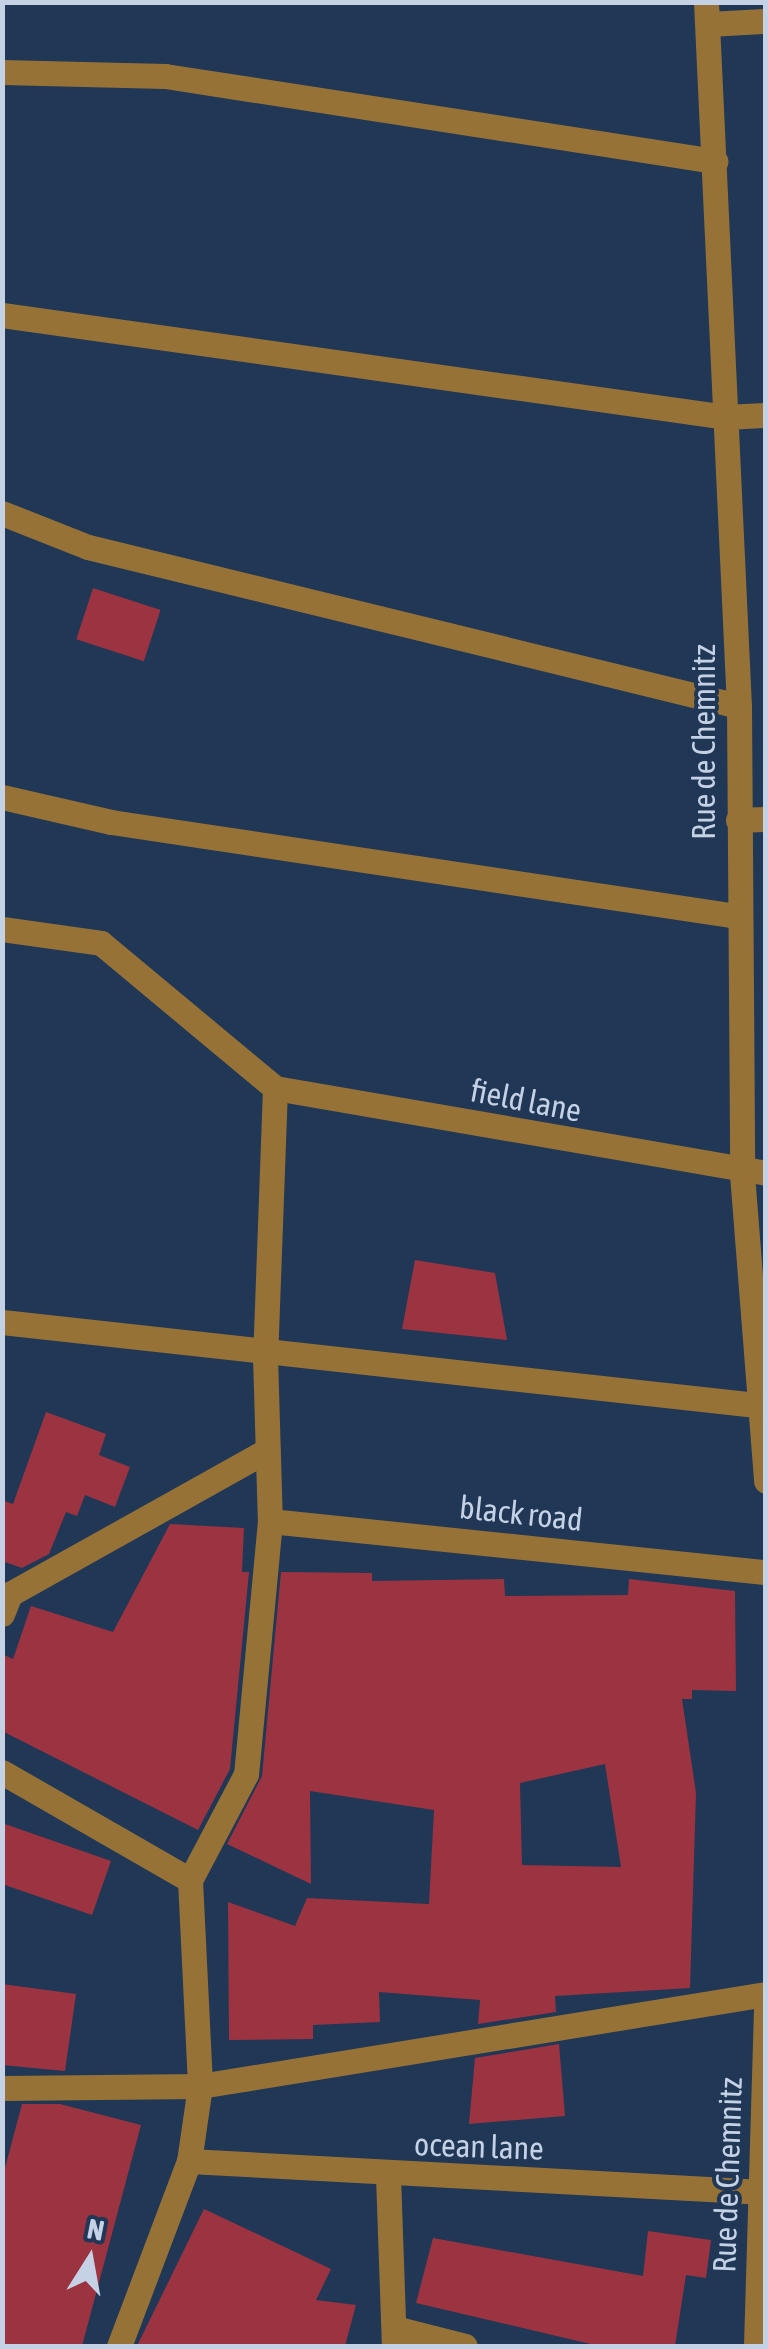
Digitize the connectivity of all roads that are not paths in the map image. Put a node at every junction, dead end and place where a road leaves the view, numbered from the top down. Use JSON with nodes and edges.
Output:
{"nodes":[{"id":1,"x":707,"y":13,"type":"edge"},
{"id":2,"x":766,"y":21,"type":"edge"},
{"id":3,"x":2,"y":72,"type":"edge"},
{"id":4,"x":715,"y":161,"type":"junction"},
{"id":5,"x":2,"y":314,"type":"edge"},
{"id":6,"x":766,"y":414,"type":"edge"},
{"id":7,"x":726,"y":417,"type":"junction"},
{"id":8,"x":2,"y":514,"type":"edge"},
{"id":9,"x":739,"y":706,"type":"junction"},
{"id":10,"x":2,"y":797,"type":"edge"},
{"id":11,"x":766,"y":818,"type":"edge"},
{"id":12,"x":738,"y":820,"type":"junction"},
{"id":13,"x":737,"y":916,"type":"junction"},
{"id":14,"x":2,"y":930,"type":"edge"},
{"id":15,"x":275,"y":1088,"type":"junction"},
{"id":16,"x":754,"y":1174,"type":"edge"},
{"id":17,"x":2,"y":1322,"type":"edge"},
{"id":18,"x":265,"y":1356,"type":"junction"},
{"id":19,"x":756,"y":1405,"type":"junction"},
{"id":20,"x":268,"y":1450,"type":"junction"},
{"id":21,"x":766,"y":1481,"type":"edge"},
{"id":22,"x":270,"y":1521,"type":"junction"},
{"id":23,"x":766,"y":1572,"type":"edge"},
{"id":24,"x":5,"y":1600,"type":"edge"},
{"id":25,"x":2,"y":1772,"type":"edge"},
{"id":26,"x":190,"y":1880,"type":"junction"},
{"id":27,"x":766,"y":1994,"type":"edge"},
{"id":28,"x":766,"y":2005,"type":"edge"},
{"id":29,"x":200,"y":2086,"type":"junction"},
{"id":30,"x":2,"y":2088,"type":"edge"},
{"id":31,"x":189,"y":2161,"type":"junction"},
{"id":32,"x":388,"y":2176,"type":"junction"},
{"id":33,"x":763,"y":2192,"type":"edge"},
{"id":34,"x":395,"y":2338,"type":"edge"},
{"id":35,"x":119,"y":2346,"type":"edge"},
{"id":36,"x":465,"y":2346,"type":"edge"},
{"id":37,"x":756,"y":2346,"type":"edge"}],
"edges":[{"from":1,"to":2,"type":"street"},
{"from":1,"to":4,"type":"street","name":"Rue de Chemnitz"},
{"from":3,"to":4,"type":"street"},
{"from":4,"to":7,"type":"street","name":"Rue de Chemnitz"},
{"from":5,"to":7,"type":"street"},
{"from":6,"to":7,"type":"street"},
{"from":7,"to":9,"type":"street","name":"Rue de Chemnitz"},
{"from":8,"to":9,"type":"street"},
{"from":9,"to":12,"type":"street","name":"Rue de Chemnitz"},
{"from":10,"to":13,"type":"street"},
{"from":11,"to":12,"type":"street"},
{"from":12,"to":13,"type":"street","name":"Rue de Chemnitz"},
{"from":13,"to":16,"type":"street","name":"Rue de Chemnitz"},
{"from":14,"to":15,"type":"street"},
{"from":15,"to":16,"type":"street","name":"field lane"},
{"from":15,"to":18,"type":"street"},
{"from":16,"to":19,"type":"street","name":"Rue de Chemnitz"},
{"from":17,"to":18,"type":"street"},
{"from":18,"to":19,"type":"street"},
{"from":18,"to":20,"type":"street"},
{"from":19,"to":21,"type":"street","name":"Rue de Chemnitz"},
{"from":20,"to":22,"type":"street"},
{"from":20,"to":24,"type":"street"},
{"from":22,"to":23,"type":"street","name":"black road"},
{"from":22,"to":26,"type":"street"},
{"from":25,"to":26,"type":"street"},
{"from":26,"to":29,"type":"street"},
{"from":27,"to":29,"type":"street"},
{"from":28,"to":33,"type":"street","name":"Rue de Chemnitz"},
{"from":29,"to":30,"type":"street"},
{"from":29,"to":31,"type":"street"},
{"from":31,"to":32,"type":"street","name":"ocean lane"},
{"from":31,"to":35,"type":"street"},
{"from":32,"to":33,"type":"street","name":"ocean lane"},
{"from":32,"to":34,"type":"street"},
{"from":33,"to":37,"type":"street","name":"Rue de Chemnitz"},
{"from":34,"to":36,"type":"street"}]}
